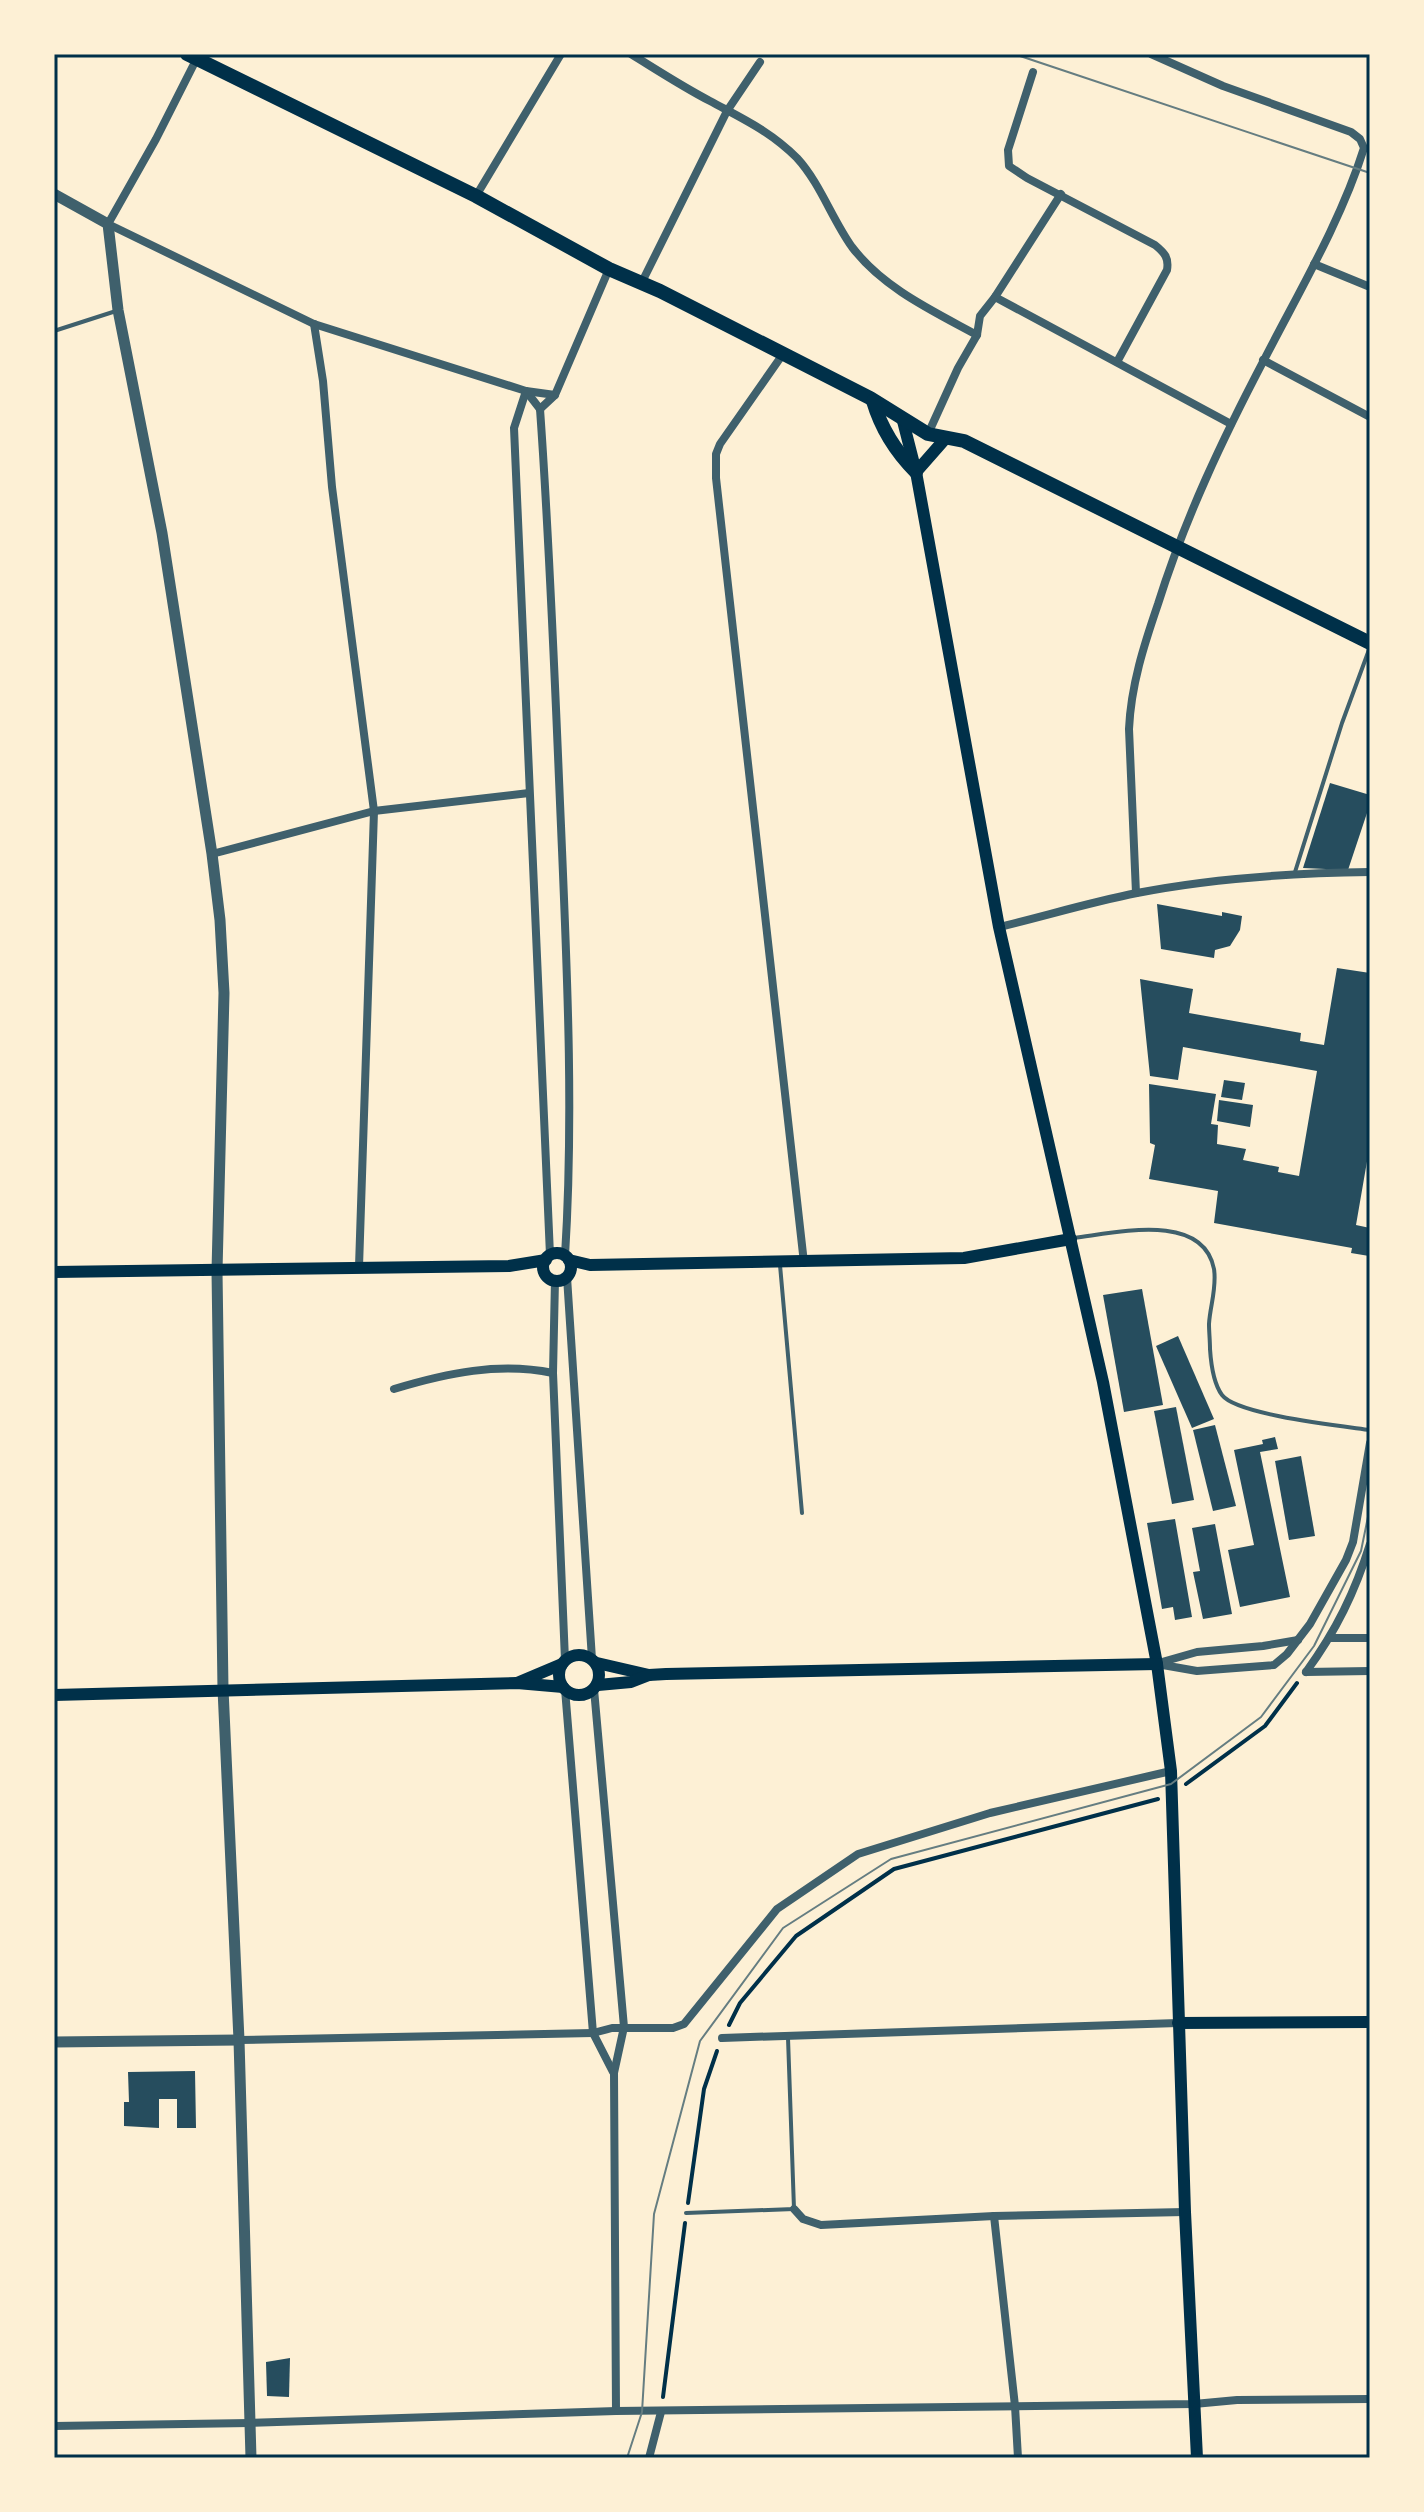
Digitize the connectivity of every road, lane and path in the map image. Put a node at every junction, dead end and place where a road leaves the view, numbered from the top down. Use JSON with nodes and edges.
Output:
{"nodes":[{"id":1,"x":561,"y":54,"type":"edge"},
{"id":2,"x":631,"y":54,"type":"edge"},
{"id":3,"x":1151,"y":54,"type":"edge"},
{"id":4,"x":192,"y":56,"type":"edge"},
{"id":5,"x":760,"y":62,"type":"dead end"},
{"id":6,"x":1033,"y":72,"type":"dead end"},
{"id":7,"x":727,"y":111,"type":"junction"},
{"id":8,"x":54,"y":194,"type":"edge"},
{"id":9,"x":1061,"y":194,"type":"junction"},
{"id":10,"x":476,"y":196,"type":"junction"},
{"id":11,"x":108,"y":224,"type":"junction"},
{"id":12,"x":1314,"y":264,"type":"junction"},
{"id":13,"x":609,"y":269,"type":"junction"},
{"id":14,"x":641,"y":284,"type":"junction"},
{"id":15,"x":1370,"y":287,"type":"edge"},
{"id":16,"x":995,"y":297,"type":"junction"},
{"id":17,"x":118,"y":310,"type":"junction"},
{"id":18,"x":314,"y":324,"type":"junction"},
{"id":19,"x":54,"y":331,"type":"edge"},
{"id":20,"x":977,"y":335,"type":"junction"},
{"id":21,"x":783,"y":354,"type":"junction"},
{"id":22,"x":1263,"y":360,"type":"junction"},
{"id":23,"x":1117,"y":362,"type":"junction"},
{"id":24,"x":526,"y":391,"type":"junction"},
{"id":25,"x":555,"y":395,"type":"junction"},
{"id":26,"x":873,"y":401,"type":"junction"},
{"id":27,"x":540,"y":409,"type":"junction"},
{"id":28,"x":1370,"y":417,"type":"edge"},
{"id":29,"x":903,"y":421,"type":"junction"},
{"id":30,"x":1231,"y":424,"type":"junction"},
{"id":31,"x":928,"y":434,"type":"junction"},
{"id":32,"x":945,"y":439,"type":"junction"},
{"id":33,"x":916,"y":472,"type":"junction"},
{"id":34,"x":1176,"y":547,"type":"junction"},
{"id":35,"x":1370,"y":645,"type":"edge"},
{"id":36,"x":529,"y":793,"type":"junction"},
{"id":37,"x":374,"y":811,"type":"junction"},
{"id":38,"x":212,"y":854,"type":"junction"},
{"id":39,"x":1370,"y":872,"type":"edge"},
{"id":40,"x":1295,"y":873,"type":"junction"},
{"id":41,"x":1136,"y":893,"type":"junction"},
{"id":42,"x":999,"y":927,"type":"junction"},
{"id":43,"x":1071,"y":1239,"type":"junction"},
{"id":44,"x":780,"y":1263,"type":"junction"},
{"id":45,"x":804,"y":1263,"type":"junction"},
{"id":46,"x":359,"y":1267,"type":"junction"},
{"id":47,"x":558,"y":1267,"type":"junction"},
{"id":48,"x":217,"y":1271,"type":"junction"},
{"id":49,"x":54,"y":1272,"type":"edge"},
{"id":50,"x":553,"y":1373,"type":"junction"},
{"id":51,"x":394,"y":1389,"type":"dead end"},
{"id":52,"x":1370,"y":1430,"type":"edge"},
{"id":53,"x":1370,"y":1443,"type":"edge"},
{"id":54,"x":802,"y":1513,"type":"dead end"},
{"id":55,"x":1370,"y":1544,"type":"edge"},
{"id":56,"x":1331,"y":1638,"type":"junction"},
{"id":57,"x":1370,"y":1638,"type":"edge"},
{"id":58,"x":1299,"y":1640,"type":"junction"},
{"id":59,"x":594,"y":1661,"type":"junction"},
{"id":60,"x":563,"y":1662,"type":"junction"},
{"id":61,"x":1157,"y":1664,"type":"junction"},
{"id":62,"x":1370,"y":1671,"type":"edge"},
{"id":63,"x":1306,"y":1672,"type":"junction"},
{"id":64,"x":649,"y":1675,"type":"junction"},
{"id":65,"x":517,"y":1683,"type":"junction"},
{"id":66,"x":596,"y":1687,"type":"junction"},
{"id":67,"x":564,"y":1688,"type":"junction"},
{"id":68,"x":223,"y":1689,"type":"junction"},
{"id":69,"x":54,"y":1695,"type":"edge"},
{"id":70,"x":1171,"y":1771,"type":"junction"},
{"id":71,"x":1171,"y":1796,"type":"junction"},
{"id":72,"x":1370,"y":2022,"type":"edge"},
{"id":73,"x":1178,"y":2023,"type":"junction"},
{"id":74,"x":624,"y":2027,"type":"junction"},
{"id":75,"x":593,"y":2033,"type":"junction"},
{"id":76,"x":788,"y":2035,"type":"junction"},
{"id":77,"x":722,"y":2038,"type":"junction"},
{"id":78,"x":239,"y":2040,"type":"junction"},
{"id":79,"x":54,"y":2042,"type":"edge"},
{"id":80,"x":614,"y":2073,"type":"junction"},
{"id":81,"x":794,"y":2209,"type":"junction"},
{"id":82,"x":1185,"y":2212,"type":"junction"},
{"id":83,"x":686,"y":2213,"type":"junction"},
{"id":84,"x":994,"y":2216,"type":"junction"},
{"id":85,"x":1370,"y":2399,"type":"edge"},
{"id":86,"x":1194,"y":2404,"type":"junction"},
{"id":87,"x":1015,"y":2406,"type":"junction"},
{"id":88,"x":616,"y":2411,"type":"junction"},
{"id":89,"x":661,"y":2412,"type":"junction"},
{"id":90,"x":250,"y":2423,"type":"junction"},
{"id":91,"x":54,"y":2426,"type":"edge"},
{"id":92,"x":251,"y":2458,"type":"edge"},
{"id":93,"x":649,"y":2458,"type":"edge"},
{"id":94,"x":1018,"y":2458,"type":"edge"},
{"id":95,"x":1197,"y":2458,"type":"edge"}],
"edges":[{"from":1,"to":10,"type":"street"},
{"from":2,"to":7,"type":"street"},
{"from":3,"to":12,"type":"street"},
{"from":4,"to":10,"type":"main road"},
{"from":4,"to":11,"type":"street"},
{"from":5,"to":7,"type":"street"},
{"from":6,"to":9,"type":"street"},
{"from":7,"to":14,"type":"street"},
{"from":7,"to":20,"type":"street"},
{"from":8,"to":11,"type":"street"},
{"from":9,"to":16,"type":"street"},
{"from":9,"to":23,"type":"street"},
{"from":10,"to":13,"type":"main road"},
{"from":11,"to":17,"type":"street"},
{"from":11,"to":18,"type":"street"},
{"from":12,"to":15,"type":"street"},
{"from":12,"to":22,"type":"street"},
{"from":13,"to":14,"type":"main road"},
{"from":13,"to":25,"type":"street"},
{"from":14,"to":21,"type":"main road"},
{"from":16,"to":20,"type":"street"},
{"from":16,"to":23,"type":"street"},
{"from":17,"to":19,"type":"lane"},
{"from":17,"to":38,"type":"street"},
{"from":18,"to":24,"type":"street"},
{"from":18,"to":37,"type":"street"},
{"from":20,"to":31,"type":"street"},
{"from":21,"to":26,"type":"main road"},
{"from":21,"to":45,"type":"street"},
{"from":22,"to":28,"type":"street"},
{"from":22,"to":30,"type":"street"},
{"from":23,"to":30,"type":"street"},
{"from":24,"to":25,"type":"street"},
{"from":24,"to":27,"type":"street"},
{"from":24,"to":36,"type":"street"},
{"from":25,"to":27,"type":"street"},
{"from":26,"to":29,"type":"main road"},
{"from":26,"to":33,"type":"main road"},
{"from":27,"to":47,"type":"street"},
{"from":29,"to":31,"type":"main road"},
{"from":29,"to":33,"type":"main road"},
{"from":30,"to":34,"type":"street"},
{"from":31,"to":32,"type":"main road"},
{"from":32,"to":33,"type":"main road"},
{"from":32,"to":34,"type":"main road"},
{"from":33,"to":42,"type":"main road"},
{"from":34,"to":35,"type":"main road"},
{"from":34,"to":41,"type":"street"},
{"from":35,"to":40,"type":"lane"},
{"from":36,"to":37,"type":"street"},
{"from":36,"to":47,"type":"street"},
{"from":37,"to":38,"type":"street"},
{"from":37,"to":46,"type":"street"},
{"from":38,"to":48,"type":"street"},
{"from":39,"to":40,"type":"street"},
{"from":40,"to":41,"type":"street"},
{"from":41,"to":42,"type":"street"},
{"from":42,"to":43,"type":"main road"},
{"from":43,"to":45,"type":"main road"},
{"from":43,"to":52,"type":"lane"},
{"from":43,"to":61,"type":"main road"},
{"from":44,"to":45,"type":"main road"},
{"from":44,"to":47,"type":"main road"},
{"from":44,"to":54,"type":"lane"},
{"from":46,"to":47,"type":"main road"},
{"from":46,"to":48,"type":"main road"},
{"from":47,"to":50,"type":"street"},
{"from":47,"to":59,"type":"street"},
{"from":48,"to":49,"type":"main road"},
{"from":48,"to":68,"type":"street"},
{"from":50,"to":51,"type":"street"},
{"from":50,"to":60,"type":"street"},
{"from":53,"to":58,"type":"street"},
{"from":55,"to":56,"type":"street"},
{"from":56,"to":57,"type":"street"},
{"from":56,"to":63,"type":"street"},
{"from":58,"to":61,"type":"street"},
{"from":58,"to":61,"type":"street"},
{"from":59,"to":60,"type":"main road"},
{"from":59,"to":64,"type":"main road"},
{"from":59,"to":66,"type":"main road"},
{"from":60,"to":65,"type":"main road"},
{"from":60,"to":67,"type":"main road"},
{"from":61,"to":64,"type":"main road"},
{"from":61,"to":70,"type":"main road"},
{"from":62,"to":63,"type":"street"},
{"from":63,"to":71,"type":"path"},
{"from":64,"to":66,"type":"main road"},
{"from":65,"to":67,"type":"main road"},
{"from":65,"to":68,"type":"main road"},
{"from":66,"to":67,"type":"main road"},
{"from":66,"to":74,"type":"street"},
{"from":67,"to":75,"type":"street"},
{"from":68,"to":69,"type":"main road"},
{"from":68,"to":78,"type":"street"},
{"from":70,"to":71,"type":"main road"},
{"from":70,"to":74,"type":"street"},
{"from":71,"to":73,"type":"main road"},
{"from":71,"to":77,"type":"path"},
{"from":72,"to":73,"type":"main road"},
{"from":73,"to":76,"type":"street"},
{"from":73,"to":82,"type":"main road"},
{"from":74,"to":75,"type":"street"},
{"from":74,"to":80,"type":"street"},
{"from":75,"to":78,"type":"street"},
{"from":75,"to":80,"type":"street"},
{"from":76,"to":77,"type":"street"},
{"from":76,"to":81,"type":"lane"},
{"from":77,"to":83,"type":"path"},
{"from":78,"to":79,"type":"street"},
{"from":78,"to":90,"type":"street"},
{"from":80,"to":88,"type":"street"},
{"from":81,"to":83,"type":"lane"},
{"from":81,"to":84,"type":"street"},
{"from":82,"to":84,"type":"street"},
{"from":82,"to":86,"type":"main road"},
{"from":83,"to":89,"type":"path"},
{"from":84,"to":87,"type":"street"},
{"from":85,"to":86,"type":"street"},
{"from":86,"to":87,"type":"street"},
{"from":86,"to":95,"type":"main road"},
{"from":87,"to":89,"type":"street"},
{"from":87,"to":94,"type":"street"},
{"from":88,"to":89,"type":"street"},
{"from":88,"to":90,"type":"street"},
{"from":89,"to":93,"type":"street"},
{"from":90,"to":91,"type":"street"},
{"from":90,"to":92,"type":"street"}]}
